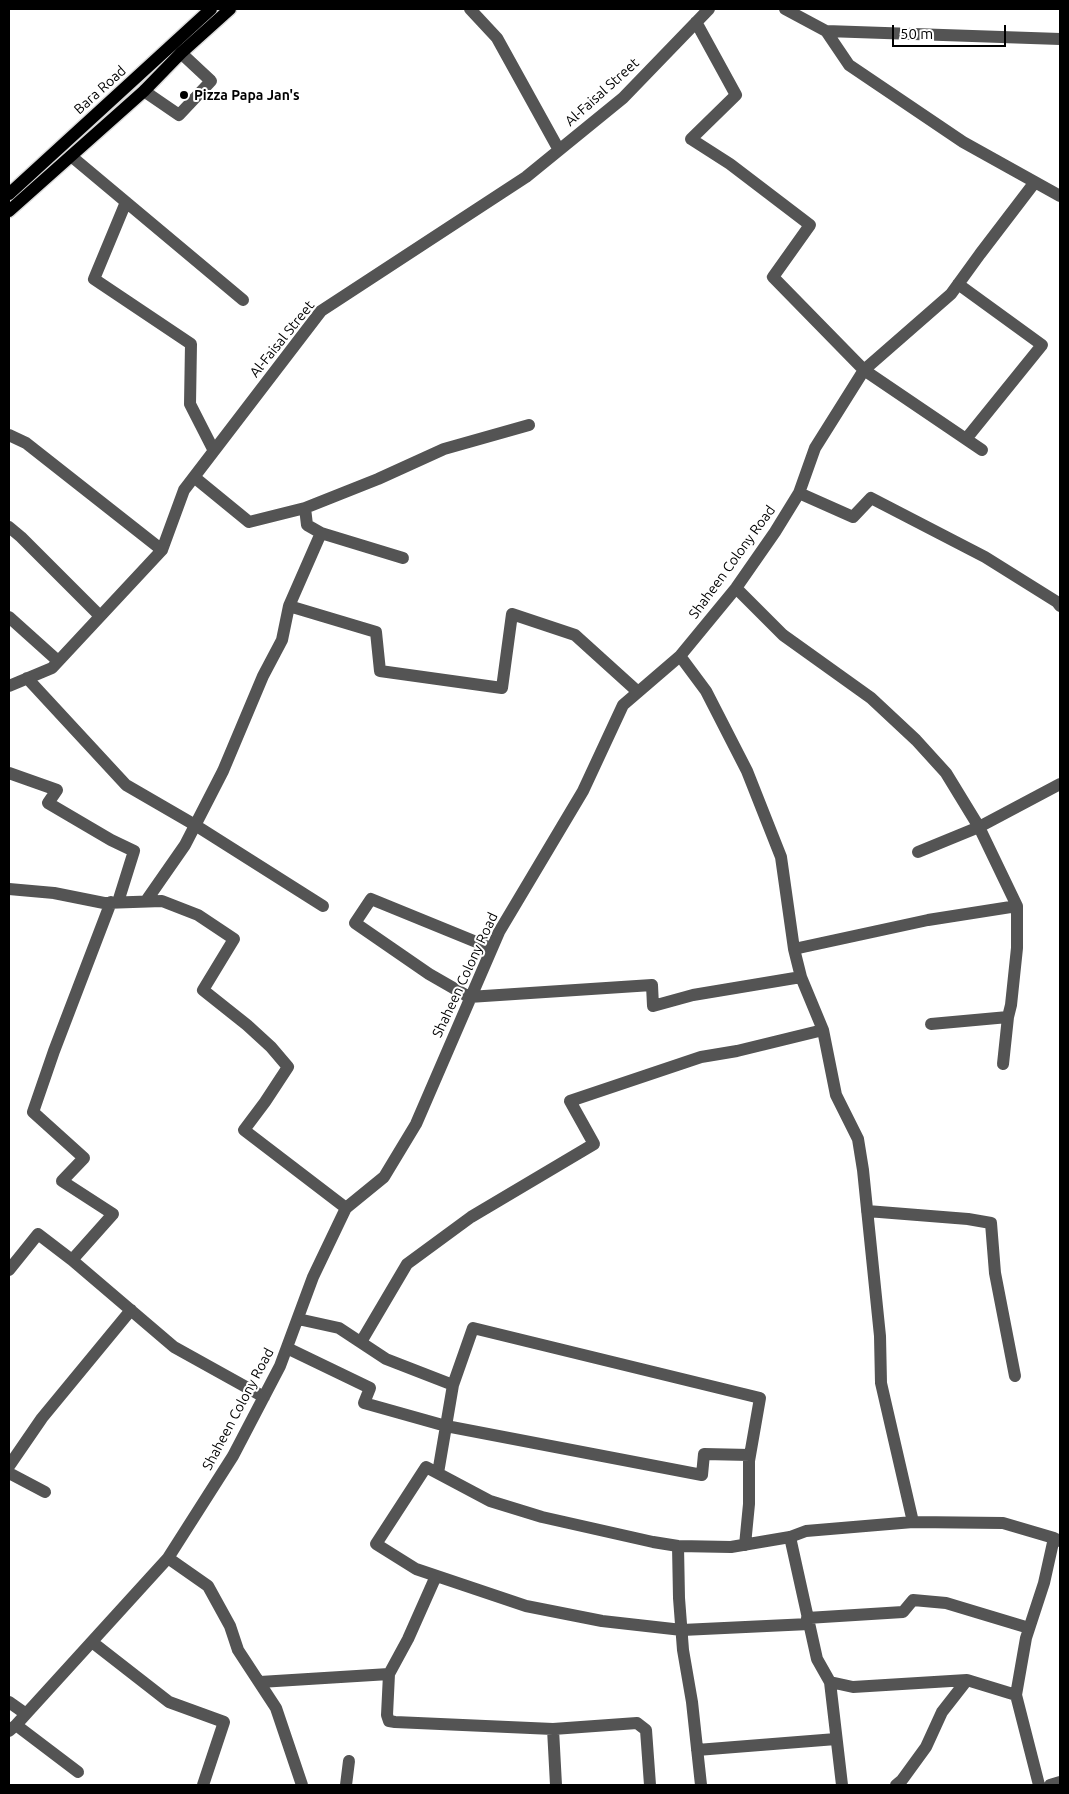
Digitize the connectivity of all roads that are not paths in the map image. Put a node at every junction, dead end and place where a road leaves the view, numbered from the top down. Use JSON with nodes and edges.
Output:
{"nodes":[{"id":1,"x":211,"y":9,"type":"edge"},
{"id":2,"x":230,"y":9,"type":"edge"},
{"id":3,"x":470,"y":9,"type":"edge"},
{"id":4,"x":709,"y":9,"type":"edge"},
{"id":5,"x":785,"y":9,"type":"edge"},
{"id":6,"x":696,"y":22,"type":"junction"},
{"id":7,"x":826,"y":31,"type":"junction"},
{"id":8,"x":1060,"y":39,"type":"edge"},
{"id":9,"x":181,"y":53,"type":"junction"},
{"id":10,"x":131,"y":82,"type":"junction"},
{"id":11,"x":144,"y":90,"type":"junction"},
{"id":12,"x":559,"y":150,"type":"junction"},
{"id":13,"x":71,"y":156,"type":"junction"},
{"id":14,"x":1035,"y":182,"type":"junction"},
{"id":15,"x":9,"y":194,"type":"edge"},
{"id":16,"x":1060,"y":196,"type":"edge"},
{"id":17,"x":126,"y":202,"type":"junction"},
{"id":18,"x":9,"y":211,"type":"edge"},
{"id":19,"x":958,"y":284,"type":"junction"},
{"id":20,"x":243,"y":300,"type":"dead end"},
{"id":21,"x":864,"y":370,"type":"junction"},
{"id":22,"x":529,"y":425,"type":"dead end"},
{"id":23,"x":9,"y":435,"type":"edge"},
{"id":24,"x":966,"y":439,"type":"junction"},
{"id":25,"x":982,"y":450,"type":"dead end"},
{"id":26,"x":214,"y":451,"type":"junction"},
{"id":27,"x":194,"y":477,"type":"junction"},
{"id":28,"x":799,"y":493,"type":"junction"},
{"id":29,"x":305,"y":508,"type":"junction"},
{"id":30,"x":9,"y":527,"type":"edge"},
{"id":31,"x":321,"y":533,"type":"junction"},
{"id":32,"x":162,"y":550,"type":"junction"},
{"id":33,"x":403,"y":558,"type":"dead end"},
{"id":34,"x":736,"y":588,"type":"junction"},
{"id":35,"x":289,"y":606,"type":"junction"},
{"id":36,"x":1060,"y":606,"type":"edge"},
{"id":37,"x":9,"y":616,"type":"edge"},
{"id":38,"x":100,"y":616,"type":"junction"},
{"id":39,"x":680,"y":656,"type":"junction"},
{"id":40,"x":58,"y":661,"type":"junction"},
{"id":41,"x":27,"y":678,"type":"junction"},
{"id":42,"x":9,"y":686,"type":"edge"},
{"id":43,"x":638,"y":692,"type":"junction"},
{"id":44,"x":9,"y":773,"type":"edge"},
{"id":45,"x":1060,"y":784,"type":"edge"},
{"id":46,"x":195,"y":825,"type":"junction"},
{"id":47,"x":979,"y":827,"type":"junction"},
{"id":48,"x":918,"y":852,"type":"dead end"},
{"id":49,"x":9,"y":889,"type":"edge"},
{"id":50,"x":146,"y":901,"type":"junction"},
{"id":51,"x":114,"y":902,"type":"junction"},
{"id":52,"x":323,"y":906,"type":"dead end"},
{"id":53,"x":1017,"y":906,"type":"junction"},
{"id":54,"x":491,"y":948,"type":"junction"},
{"id":55,"x":794,"y":949,"type":"junction"},
{"id":56,"x":801,"y":977,"type":"junction"},
{"id":57,"x":469,"y":997,"type":"junction"},
{"id":58,"x":1008,"y":1017,"type":"junction"},
{"id":59,"x":931,"y":1024,"type":"dead end"},
{"id":60,"x":824,"y":1030,"type":"junction"},
{"id":61,"x":1003,"y":1064,"type":"dead end"},
{"id":62,"x":346,"y":1208,"type":"junction"},
{"id":63,"x":868,"y":1211,"type":"junction"},
{"id":64,"x":72,"y":1260,"type":"junction"},
{"id":65,"x":9,"y":1270,"type":"edge"},
{"id":66,"x":131,"y":1310,"type":"junction"},
{"id":67,"x":298,"y":1319,"type":"junction"},
{"id":68,"x":361,"y":1342,"type":"junction"},
{"id":69,"x":287,"y":1348,"type":"junction"},
{"id":70,"x":1014,"y":1376,"type":"dead end"},
{"id":71,"x":454,"y":1385,"type":"junction"},
{"id":72,"x":264,"y":1397,"type":"junction"},
{"id":73,"x":446,"y":1426,"type":"junction"},
{"id":74,"x":750,"y":1455,"type":"junction"},
{"id":75,"x":9,"y":1466,"type":"edge"},
{"id":76,"x":9,"y":1473,"type":"edge"},
{"id":77,"x":438,"y":1473,"type":"junction"},
{"id":78,"x":44,"y":1492,"type":"dead end"},
{"id":79,"x":913,"y":1522,"type":"junction"},
{"id":80,"x":790,"y":1537,"type":"junction"},
{"id":81,"x":1057,"y":1539,"type":"edge"},
{"id":82,"x":745,"y":1545,"type":"junction"},
{"id":83,"x":678,"y":1546,"type":"junction"},
{"id":84,"x":168,"y":1558,"type":"junction"},
{"id":85,"x":436,"y":1576,"type":"junction"},
{"id":86,"x":808,"y":1621,"type":"junction"},
{"id":87,"x":1029,"y":1628,"type":"junction"},
{"id":88,"x":682,"y":1630,"type":"junction"},
{"id":89,"x":92,"y":1642,"type":"junction"},
{"id":90,"x":389,"y":1674,"type":"junction"},
{"id":91,"x":967,"y":1680,"type":"junction"},
{"id":92,"x":260,"y":1682,"type":"junction"},
{"id":93,"x":830,"y":1682,"type":"junction"},
{"id":94,"x":1016,"y":1695,"type":"junction"},
{"id":95,"x":9,"y":1702,"type":"edge"},
{"id":96,"x":26,"y":1714,"type":"junction"},
{"id":97,"x":13,"y":1728,"type":"edge"},
{"id":98,"x":553,"y":1730,"type":"junction"},
{"id":99,"x":836,"y":1739,"type":"junction"},
{"id":100,"x":697,"y":1750,"type":"junction"},
{"id":101,"x":349,"y":1761,"type":"dead end"},
{"id":102,"x":78,"y":1772,"type":"dead end"},
{"id":103,"x":1060,"y":1782,"type":"edge"},
{"id":104,"x":203,"y":1785,"type":"edge"},
{"id":105,"x":302,"y":1785,"type":"edge"},
{"id":106,"x":346,"y":1785,"type":"edge"},
{"id":107,"x":556,"y":1785,"type":"edge"},
{"id":108,"x":650,"y":1785,"type":"edge"},
{"id":109,"x":701,"y":1785,"type":"edge"},
{"id":110,"x":842,"y":1785,"type":"edge"},
{"id":111,"x":896,"y":1785,"type":"edge"},
{"id":112,"x":1039,"y":1785,"type":"edge"},
{"id":113,"x":1050,"y":1785,"type":"edge"}],
"edges":[{"from":1,"to":10,"type":"main road","name":"Bara Road"},
{"from":2,"to":9,"type":"main road"},
{"from":3,"to":12,"type":"street"},
{"from":4,"to":6,"type":"street","name":"Al-Faisal Street"},
{"from":5,"to":7,"type":"street"},
{"from":6,"to":12,"type":"street","name":"Al-Faisal Street"},
{"from":6,"to":21,"type":"street"},
{"from":7,"to":8,"type":"street"},
{"from":7,"to":14,"type":"street"},
{"from":9,"to":11,"type":"main road"},
{"from":9,"to":11,"type":"street"},
{"from":10,"to":11,"type":"main road"},
{"from":10,"to":15,"type":"main road","name":"Bara Road"},
{"from":11,"to":13,"type":"main road"},
{"from":12,"to":26,"type":"street","name":"Al-Faisal Street"},
{"from":13,"to":17,"type":"street"},
{"from":13,"to":18,"type":"main road"},
{"from":14,"to":16,"type":"street"},
{"from":14,"to":19,"type":"street","name":"Shaheen Colony Road"},
{"from":17,"to":20,"type":"street"},
{"from":17,"to":26,"type":"street"},
{"from":19,"to":21,"type":"street","name":"Shaheen Colony Road"},
{"from":19,"to":24,"type":"street"},
{"from":21,"to":24,"type":"street"},
{"from":21,"to":28,"type":"street","name":"Shaheen Colony Road"},
{"from":22,"to":29,"type":"street"},
{"from":23,"to":32,"type":"street"},
{"from":24,"to":25,"type":"street"},
{"from":26,"to":27,"type":"street","name":"Al-Faisal Street"},
{"from":27,"to":29,"type":"street"},
{"from":27,"to":32,"type":"street","name":"Al-Faisal Street"},
{"from":28,"to":34,"type":"street","name":"Shaheen Colony Road"},
{"from":28,"to":36,"type":"street"},
{"from":29,"to":31,"type":"street"},
{"from":30,"to":38,"type":"street"},
{"from":31,"to":33,"type":"street"},
{"from":31,"to":35,"type":"street"},
{"from":32,"to":38,"type":"street","name":"Al-Faisal Street"},
{"from":34,"to":39,"type":"street","name":"Shaheen Colony Road"},
{"from":34,"to":47,"type":"street"},
{"from":35,"to":43,"type":"street"},
{"from":35,"to":46,"type":"street"},
{"from":37,"to":40,"type":"street"},
{"from":38,"to":40,"type":"street","name":"Al-Faisal Street"},
{"from":39,"to":43,"type":"street","name":"Shaheen Colony Road"},
{"from":39,"to":55,"type":"street"},
{"from":40,"to":41,"type":"street","name":"Al-Faisal Street"},
{"from":41,"to":42,"type":"street","name":"Al-Faisal Street"},
{"from":41,"to":46,"type":"street"},
{"from":43,"to":54,"type":"street","name":"Shaheen Colony Road"},
{"from":44,"to":51,"type":"street"},
{"from":45,"to":47,"type":"street"},
{"from":46,"to":50,"type":"street"},
{"from":46,"to":52,"type":"street"},
{"from":47,"to":48,"type":"street"},
{"from":47,"to":53,"type":"street"},
{"from":49,"to":51,"type":"street"},
{"from":50,"to":51,"type":"street"},
{"from":50,"to":62,"type":"street"},
{"from":51,"to":64,"type":"street"},
{"from":53,"to":55,"type":"street"},
{"from":53,"to":58,"type":"street"},
{"from":54,"to":57,"type":"street","name":"Shaheen Colony Road"},
{"from":54,"to":57,"type":"street"},
{"from":55,"to":56,"type":"street"},
{"from":56,"to":57,"type":"street"},
{"from":56,"to":60,"type":"street"},
{"from":57,"to":62,"type":"street","name":"Shaheen Colony Road"},
{"from":58,"to":59,"type":"street"},
{"from":58,"to":61,"type":"street"},
{"from":60,"to":63,"type":"street"},
{"from":60,"to":68,"type":"street"},
{"from":62,"to":67,"type":"street","name":"Shaheen Colony Road"},
{"from":63,"to":70,"type":"street"},
{"from":63,"to":79,"type":"street"},
{"from":64,"to":65,"type":"street"},
{"from":64,"to":66,"type":"street"},
{"from":66,"to":72,"type":"street"},
{"from":66,"to":75,"type":"street"},
{"from":67,"to":68,"type":"street"},
{"from":67,"to":69,"type":"street","name":"Shaheen Colony Road"},
{"from":68,"to":71,"type":"street"},
{"from":69,"to":72,"type":"street","name":"Shaheen Colony Road"},
{"from":69,"to":73,"type":"street"},
{"from":71,"to":73,"type":"street"},
{"from":71,"to":74,"type":"street"},
{"from":72,"to":84,"type":"street","name":"Shaheen Colony Road"},
{"from":73,"to":74,"type":"street"},
{"from":73,"to":77,"type":"street"},
{"from":74,"to":82,"type":"street"},
{"from":76,"to":78,"type":"street"},
{"from":77,"to":83,"type":"street"},
{"from":77,"to":85,"type":"street"},
{"from":79,"to":80,"type":"street"},
{"from":79,"to":81,"type":"street"},
{"from":80,"to":82,"type":"street"},
{"from":80,"to":86,"type":"street"},
{"from":81,"to":87,"type":"street"},
{"from":82,"to":83,"type":"street"},
{"from":83,"to":88,"type":"street"},
{"from":84,"to":89,"type":"street","name":"Shaheen Colony Road"},
{"from":84,"to":92,"type":"street"},
{"from":85,"to":88,"type":"street"},
{"from":85,"to":90,"type":"street"},
{"from":86,"to":87,"type":"street"},
{"from":86,"to":88,"type":"street"},
{"from":86,"to":93,"type":"street"},
{"from":87,"to":94,"type":"street"},
{"from":88,"to":100,"type":"street"},
{"from":89,"to":96,"type":"street","name":"Shaheen Colony Road"},
{"from":89,"to":104,"type":"street"},
{"from":90,"to":92,"type":"street"},
{"from":90,"to":98,"type":"street"},
{"from":91,"to":93,"type":"street"},
{"from":91,"to":94,"type":"street"},
{"from":91,"to":111,"type":"street"},
{"from":92,"to":105,"type":"street"},
{"from":93,"to":99,"type":"street"},
{"from":94,"to":112,"type":"street"},
{"from":95,"to":96,"type":"street"},
{"from":96,"to":97,"type":"street","name":"Shaheen Colony Road"},
{"from":97,"to":102,"type":"street"},
{"from":98,"to":107,"type":"street"},
{"from":98,"to":108,"type":"street"},
{"from":99,"to":100,"type":"street"},
{"from":99,"to":110,"type":"street"},
{"from":100,"to":109,"type":"street"},
{"from":101,"to":106,"type":"street"},
{"from":103,"to":113,"type":"street"}]}
